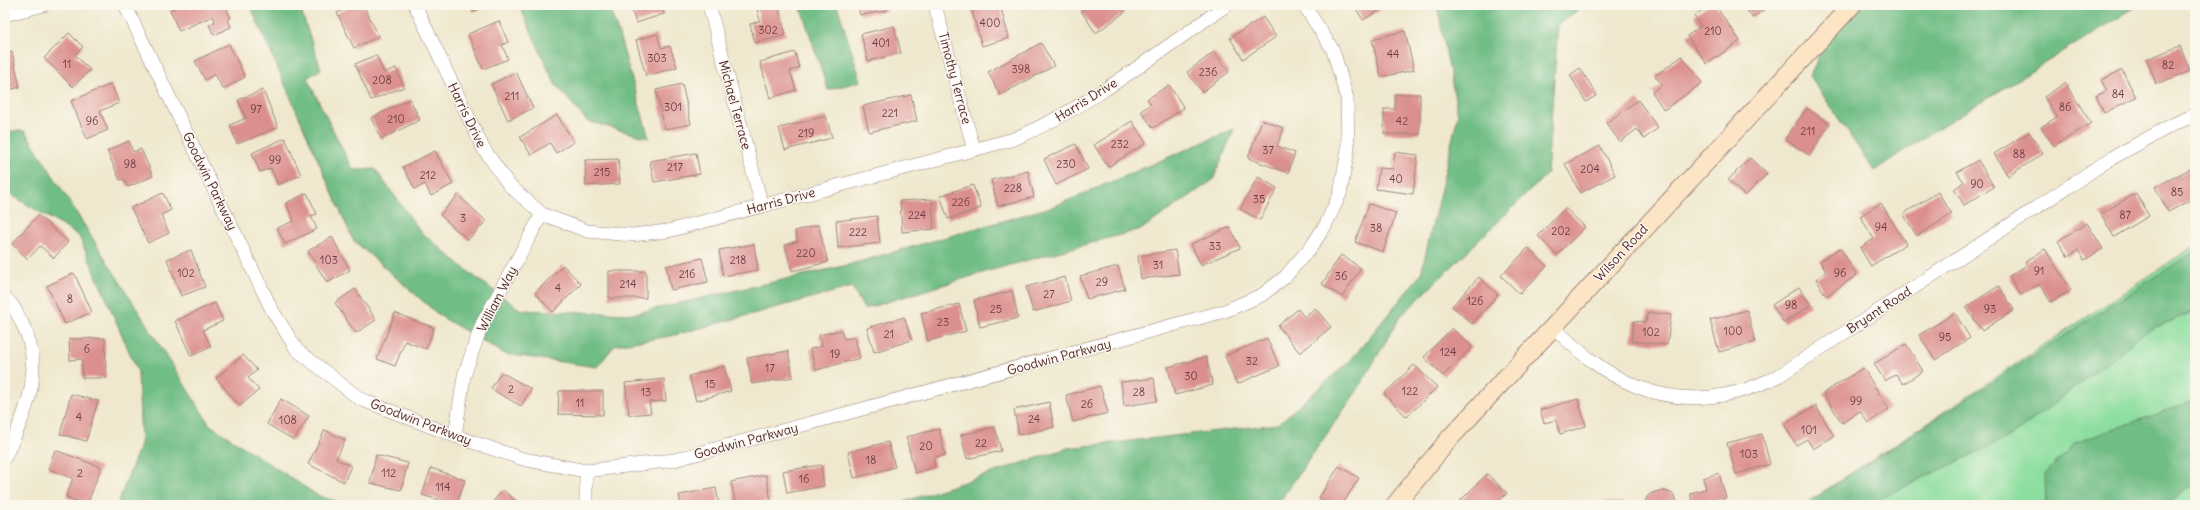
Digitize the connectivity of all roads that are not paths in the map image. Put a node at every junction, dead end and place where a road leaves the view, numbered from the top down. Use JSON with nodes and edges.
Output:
{"nodes":[{"id":1,"x":44,"y":5,"type":"edge"},
{"id":2,"x":125,"y":5,"type":"edge"},
{"id":3,"x":415,"y":5,"type":"edge"},
{"id":4,"x":709,"y":5,"type":"edge"},
{"id":5,"x":935,"y":5,"type":"edge"},
{"id":6,"x":1227,"y":5,"type":"edge"},
{"id":7,"x":1304,"y":5,"type":"edge"},
{"id":8,"x":1852,"y":5,"type":"edge"},
{"id":9,"x":5,"y":15,"type":"edge"},
{"id":10,"x":2195,"y":115,"type":"edge"},
{"id":11,"x":974,"y":150,"type":"junction"},
{"id":12,"x":762,"y":206,"type":"junction"},
{"id":13,"x":542,"y":214,"type":"junction"},
{"id":14,"x":5,"y":298,"type":"edge"},
{"id":15,"x":1553,"y":327,"type":"junction"},
{"id":16,"x":455,"y":436,"type":"junction"},
{"id":17,"x":5,"y":456,"type":"edge"},
{"id":18,"x":586,"y":471,"type":"junction"},
{"id":19,"x":586,"y":505,"type":"edge"},
{"id":20,"x":1396,"y":505,"type":"edge"}],
"edges":[{"from":1,"to":9,"type":"street"},
{"from":2,"to":16,"type":"street","name":"Goodwin Parkway"},
{"from":3,"to":13,"type":"street","name":"Harris Drive"},
{"from":4,"to":12,"type":"street","name":"Michael Terrace"},
{"from":5,"to":11,"type":"street","name":"Timothy Terrace"},
{"from":6,"to":11,"type":"street","name":"Harris Drive"},
{"from":7,"to":18,"type":"street","name":"Goodwin Parkway"},
{"from":8,"to":15,"type":"street","name":"Wilson Road"},
{"from":10,"to":15,"type":"street","name":"Bryant Road"},
{"from":11,"to":12,"type":"street","name":"Harris Drive"},
{"from":12,"to":13,"type":"street","name":"Harris Drive"},
{"from":13,"to":16,"type":"street","name":"William Way"},
{"from":14,"to":17,"type":"street"},
{"from":15,"to":20,"type":"street","name":"Wilson Road"},
{"from":16,"to":18,"type":"street","name":"Goodwin Parkway"},
{"from":18,"to":19,"type":"street"}]}
